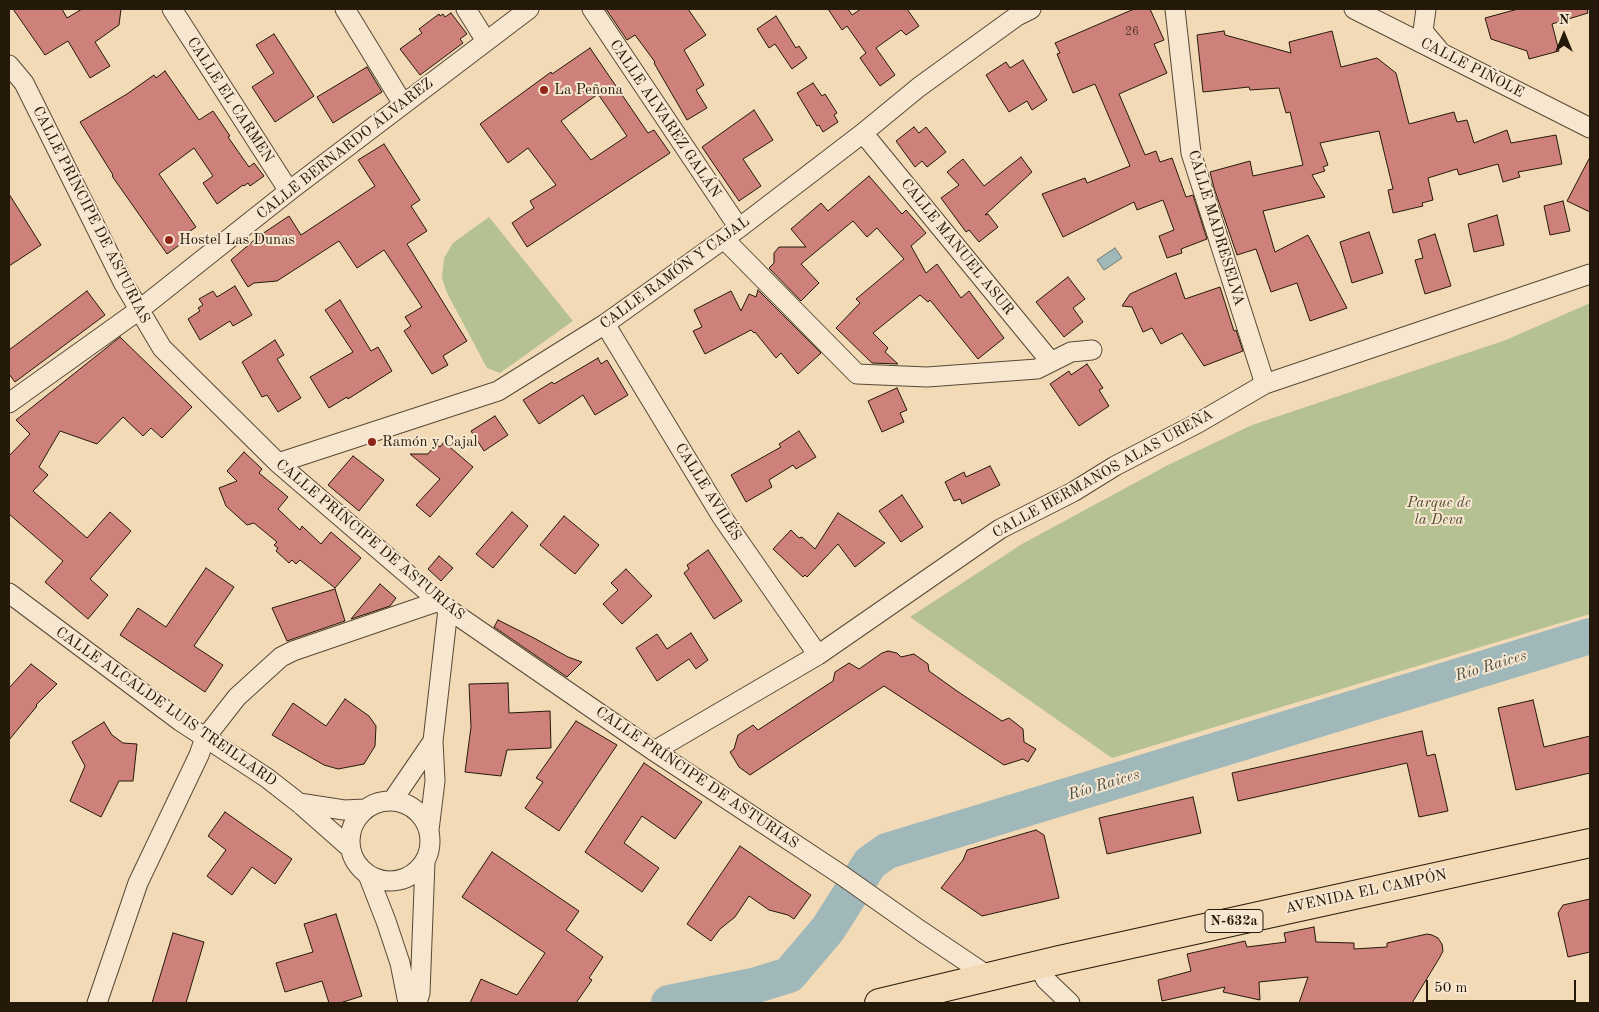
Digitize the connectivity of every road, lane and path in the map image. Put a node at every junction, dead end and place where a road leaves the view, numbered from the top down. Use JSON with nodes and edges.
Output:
{"nodes":[{"id":1,"x":172,"y":9,"type":"edge"},
{"id":2,"x":345,"y":9,"type":"edge"},
{"id":3,"x":466,"y":9,"type":"edge"},
{"id":4,"x":529,"y":9,"type":"edge"},
{"id":5,"x":592,"y":9,"type":"edge"},
{"id":6,"x":1031,"y":9,"type":"edge"},
{"id":7,"x":1175,"y":9,"type":"edge"},
{"id":8,"x":1354,"y":9,"type":"edge"},
{"id":9,"x":1426,"y":9,"type":"edge"},
{"id":10,"x":486,"y":41,"type":"junction"},
{"id":11,"x":1441,"y":53,"type":"junction"},
{"id":12,"x":9,"y":65,"type":"edge"},
{"id":13,"x":403,"y":104,"type":"junction"},
{"id":14,"x":1590,"y":128,"type":"edge"},
{"id":15,"x":863,"y":133,"type":"junction"},
{"id":16,"x":289,"y":191,"type":"junction"},
{"id":17,"x":731,"y":234,"type":"junction"},
{"id":18,"x":1590,"y":274,"type":"edge"},
{"id":19,"x":138,"y":310,"type":"junction"},
{"id":20,"x":605,"y":324,"type":"junction"},
{"id":21,"x":1092,"y":350,"type":"dead end"},
{"id":22,"x":1051,"y":362,"type":"junction"},
{"id":23,"x":1265,"y":384,"type":"junction"},
{"id":24,"x":9,"y":403,"type":"edge"},
{"id":25,"x":278,"y":463,"type":"junction"},
{"id":26,"x":9,"y":594,"type":"edge"},
{"id":27,"x":443,"y":605,"type":"junction"},
{"id":28,"x":818,"y":655,"type":"junction"},
{"id":29,"x":205,"y":738,"type":"junction"},
{"id":30,"x":433,"y":741,"type":"junction"},
{"id":31,"x":654,"y":751,"type":"junction"},
{"id":32,"x":392,"y":801,"type":"junction"},
{"id":33,"x":299,"y":803,"type":"junction"},
{"id":34,"x":365,"y":809,"type":"junction"},
{"id":35,"x":429,"y":830,"type":"junction"},
{"id":36,"x":1590,"y":843,"type":"edge"},
{"id":37,"x":350,"y":848,"type":"junction"},
{"id":38,"x":425,"y":862,"type":"junction"},
{"id":39,"x":368,"y":875,"type":"junction"},
{"id":40,"x":1038,"y":964,"type":"junction"},
{"id":41,"x":988,"y":976,"type":"junction"},
{"id":42,"x":1061,"y":1000,"type":"edge"},
{"id":43,"x":97,"y":1003,"type":"edge"},
{"id":44,"x":408,"y":1003,"type":"edge"},
{"id":45,"x":417,"y":1003,"type":"edge"},
{"id":46,"x":879,"y":1003,"type":"edge"}],
"edges":[{"from":1,"to":16,"type":"street","name":"CALLE EL CARMEN"},
{"from":2,"to":13,"type":"street"},
{"from":3,"to":10,"type":"street"},
{"from":4,"to":10,"type":"street","name":"CALLE BERNARDO ÁLVAREZ"},
{"from":5,"to":17,"type":"street","name":"CALLE ALVAREZ GALÁN"},
{"from":6,"to":15,"type":"street","name":"CALLE RAMÓN Y CAJAL"},
{"from":7,"to":23,"type":"street","name":"CALLE MADRESELVA"},
{"from":8,"to":11,"type":"street","name":"CALLE PIÑOLE"},
{"from":9,"to":11,"type":"street"},
{"from":10,"to":13,"type":"street","name":"CALLE BERNARDO ÁLVAREZ"},
{"from":11,"to":14,"type":"street","name":"CALLE PIÑOLE"},
{"from":12,"to":19,"type":"street","name":"CALLE PRÍNCIPE DE ASTURIAS"},
{"from":13,"to":16,"type":"street","name":"CALLE BERNARDO ÁLVAREZ"},
{"from":15,"to":17,"type":"street","name":"CALLE RAMÓN Y CAJAL"},
{"from":15,"to":22,"type":"street","name":"CALLE MANUEL ASUR"},
{"from":16,"to":19,"type":"street","name":"CALLE BERNARDO ÁLVAREZ"},
{"from":17,"to":20,"type":"street","name":"CALLE RAMÓN Y CAJAL"},
{"from":17,"to":22,"type":"street","name":"CALLE ALVAREZ GALÁN"},
{"from":18,"to":23,"type":"street","name":"CALLE HERMANOS ALAS UREÑA"},
{"from":19,"to":24,"type":"street","name":"CALLE BERNARDO ÁLVAREZ"},
{"from":19,"to":25,"type":"street","name":"CALLE PRÍNCIPE DE ASTURIAS"},
{"from":20,"to":25,"type":"street","name":"CALLE RAMÓN Y CAJAL"},
{"from":20,"to":28,"type":"street","name":"CALLE AVILÉS"},
{"from":21,"to":22,"type":"street","name":"CALLE ALVAREZ GALÁN"},
{"from":23,"to":28,"type":"street","name":"CALLE HERMANOS ALAS UREÑA"},
{"from":25,"to":27,"type":"street","name":"CALLE PRÍNCIPE DE ASTURIAS"},
{"from":26,"to":29,"type":"street","name":"CALLE ALCALDE LUIS TREILLARD"},
{"from":27,"to":29,"type":"street"},
{"from":27,"to":30,"type":"street"},
{"from":27,"to":31,"type":"street","name":"CALLE PRÍNCIPE DE ASTURIAS"},
{"from":28,"to":31,"type":"street","name":"CALLE HERMANOS ALAS UREÑA"},
{"from":29,"to":33,"type":"street","name":"CALLE ALCALDE LUIS TREILLARD"},
{"from":29,"to":43,"type":"street"},
{"from":30,"to":32,"type":"street"},
{"from":30,"to":35,"type":"street"},
{"from":31,"to":41,"type":"street","name":"CALLE PRÍNCIPE DE ASTURIAS"},
{"from":32,"to":34,"type":"street"},
{"from":32,"to":35,"type":"street"},
{"from":33,"to":34,"type":"street","name":"CALLE ALCALDE LUIS TREILLARD"},
{"from":33,"to":37,"type":"street","name":"CALLE ALCALDE LUIS TREILLARD"},
{"from":34,"to":37,"type":"street"},
{"from":35,"to":38,"type":"street"},
{"from":36,"to":40,"type":"main road","name":"AVENIDA EL CAMPÓN","number":"N-632a"},
{"from":37,"to":39,"type":"street"},
{"from":38,"to":39,"type":"street"},
{"from":38,"to":45,"type":"street"},
{"from":39,"to":44,"type":"street"},
{"from":40,"to":41,"type":"main road","name":"AVENIDA EL CAMPÓN","number":"N-632a"},
{"from":40,"to":42,"type":"street"},
{"from":41,"to":46,"type":"main road","name":"AVENIDA EL CAMPÓN","number":"N-632a"}]}
